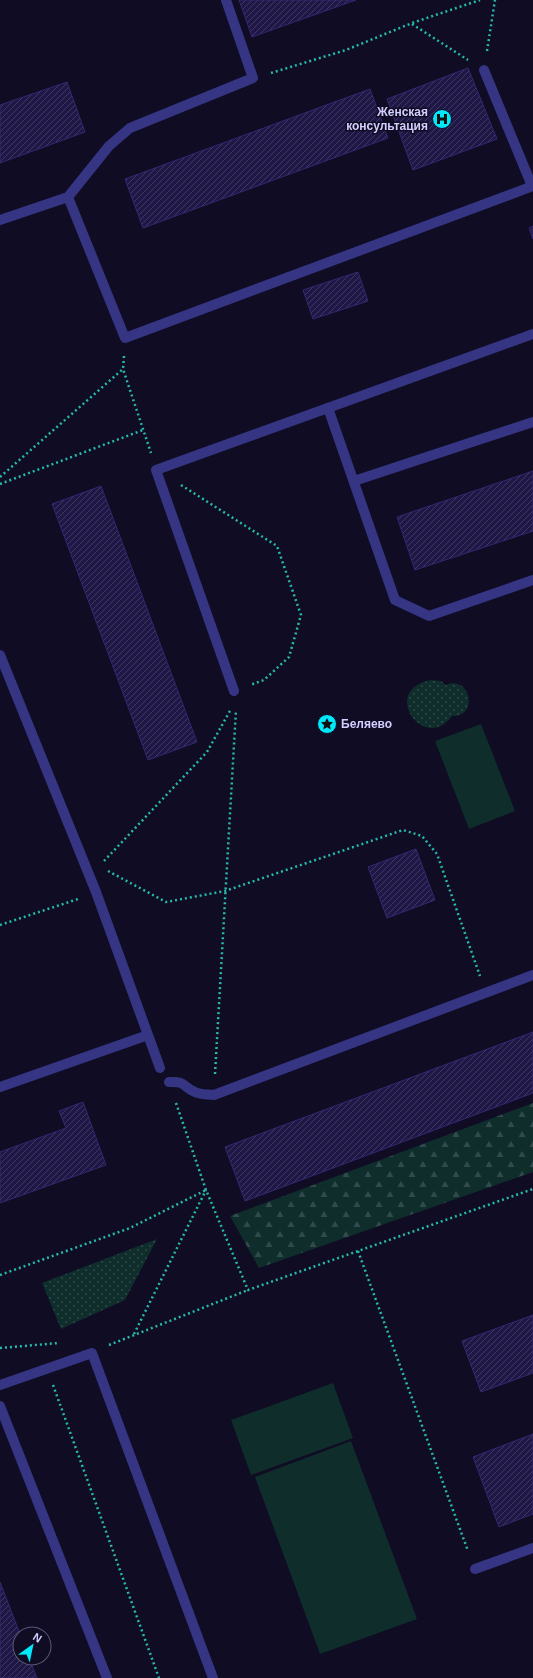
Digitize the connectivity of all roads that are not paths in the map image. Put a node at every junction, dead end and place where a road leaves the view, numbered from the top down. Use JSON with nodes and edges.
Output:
{"nodes":[{"id":1,"x":226,"y":0,"type":"edge"},
{"id":2,"x":484,"y":70,"type":"road end"},
{"id":3,"x":533,"y":186,"type":"edge"},
{"id":4,"x":68,"y":197,"type":"junction"},
{"id":5,"x":0,"y":220,"type":"edge"},
{"id":6,"x":533,"y":334,"type":"edge"},
{"id":7,"x":328,"y":408,"type":"junction"},
{"id":8,"x":533,"y":422,"type":"edge"},
{"id":9,"x":354,"y":481,"type":"junction"},
{"id":10,"x":533,"y":580,"type":"edge"},
{"id":11,"x":0,"y":655,"type":"edge"},
{"id":12,"x":234,"y":691,"type":"road end"},
{"id":13,"x":533,"y":975,"type":"edge"},
{"id":14,"x":148,"y":1034,"type":"junction"},
{"id":15,"x":160,"y":1068,"type":"dead end"},
{"id":16,"x":169,"y":1082,"type":"road end"},
{"id":17,"x":0,"y":1087,"type":"edge"},
{"id":18,"x":0,"y":1385,"type":"edge"},
{"id":19,"x":0,"y":1406,"type":"edge"},
{"id":20,"x":533,"y":1548,"type":"edge"},
{"id":21,"x":475,"y":1569,"type":"road end"},
{"id":22,"x":107,"y":1678,"type":"edge"},
{"id":23,"x":213,"y":1678,"type":"edge"}],
"edges":[{"from":1,"to":4,"type":"lane"},
{"from":2,"to":3,"type":"lane"},
{"from":3,"to":4,"type":"lane"},
{"from":4,"to":5,"type":"lane"},
{"from":6,"to":7,"type":"lane"},
{"from":7,"to":9,"type":"lane"},
{"from":7,"to":12,"type":"lane"},
{"from":8,"to":9,"type":"lane"},
{"from":9,"to":10,"type":"lane"},
{"from":11,"to":14,"type":"lane"},
{"from":13,"to":16,"type":"lane"},
{"from":14,"to":15,"type":"lane"},
{"from":14,"to":17,"type":"lane"},
{"from":18,"to":23,"type":"lane"},
{"from":19,"to":22,"type":"lane"},
{"from":20,"to":21,"type":"lane"}]}
